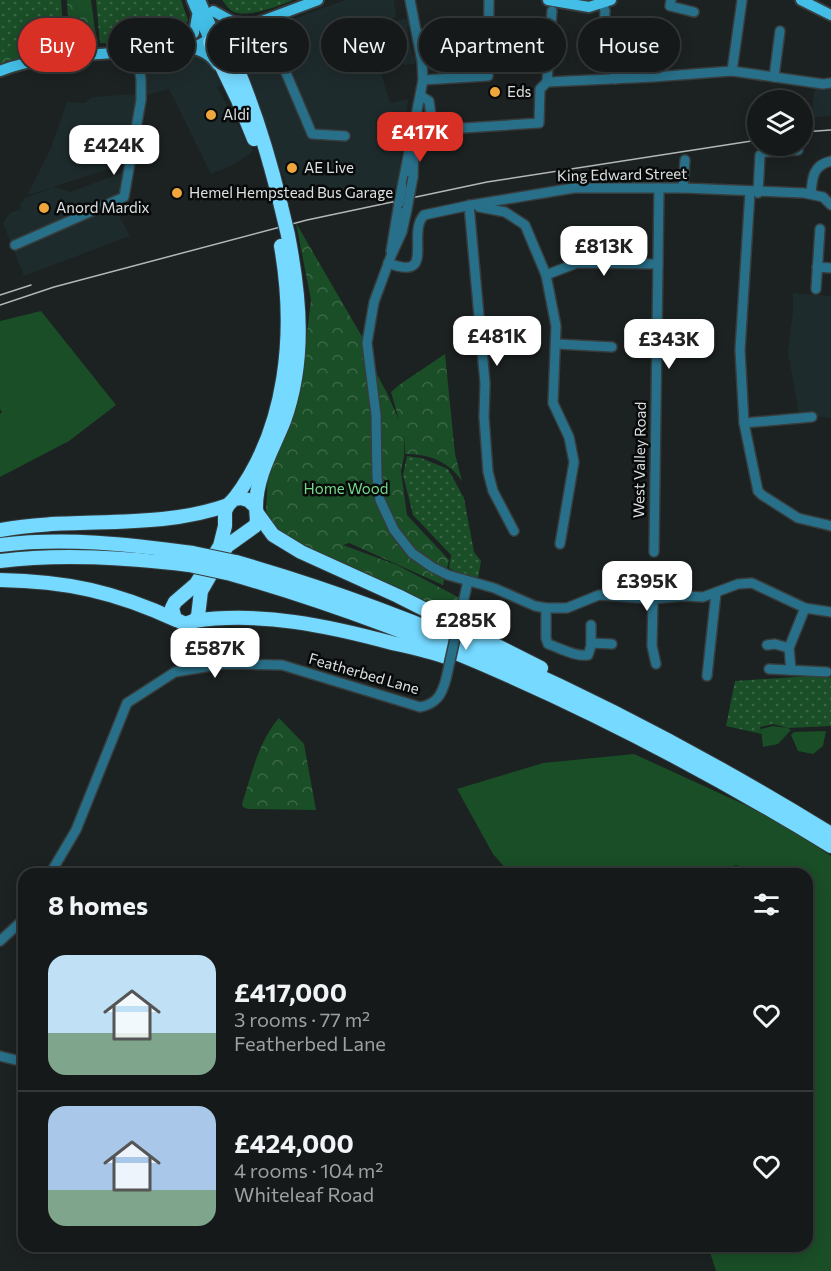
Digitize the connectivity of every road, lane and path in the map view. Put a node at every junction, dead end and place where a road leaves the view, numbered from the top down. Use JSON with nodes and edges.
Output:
{"nodes":[{"id":1,"x":207,"y":0,"type":"edge"},
{"id":2,"x":318,"y":0,"type":"edge"},
{"id":3,"x":410,"y":0,"type":"edge"},
{"id":4,"x":489,"y":0,"type":"edge"},
{"id":5,"x":548,"y":0,"type":"edge"},
{"id":6,"x":671,"y":0,"type":"edge"},
{"id":7,"x":742,"y":0,"type":"edge"},
{"id":8,"x":801,"y":0,"type":"edge"},
{"id":9,"x":607,"y":2,"type":"edge"},
{"id":10,"x":196,"y":3,"type":"edge"},
{"id":11,"x":213,"y":10,"type":"junction"},
{"id":12,"x":552,"y":11,"type":"dead end"},
{"id":13,"x":694,"y":12,"type":"dead end"},
{"id":14,"x":831,"y":15,"type":"edge"},
{"id":15,"x":214,"y":18,"type":"edge"},
{"id":16,"x":226,"y":18,"type":"edge"},
{"id":17,"x":272,"y":18,"type":"edge"},
{"id":18,"x":488,"y":18,"type":"edge"},
{"id":19,"x":207,"y":22,"type":"edge"},
{"id":20,"x":195,"y":30,"type":"edge"},
{"id":21,"x":780,"y":31,"type":"dead end"},
{"id":22,"x":417,"y":34,"type":"joint"},
{"id":23,"x":195,"y":49,"type":"edge"},
{"id":24,"x":108,"y":54,"type":"edge"},
{"id":25,"x":0,"y":71,"type":"edge"},
{"id":26,"x":732,"y":71,"type":"junction"},
{"id":27,"x":140,"y":72,"type":"edge"},
{"id":28,"x":227,"y":72,"type":"edge"},
{"id":29,"x":238,"y":72,"type":"edge"},
{"id":30,"x":280,"y":72,"type":"edge"},
{"id":31,"x":488,"y":72,"type":"edge"},
{"id":32,"x":774,"y":77,"type":"junction"},
{"id":33,"x":615,"y":79,"type":"junction"},
{"id":34,"x":423,"y":80,"type":"junction"},
{"id":35,"x":546,"y":82,"type":"junction"},
{"id":36,"x":831,"y":83,"type":"edge"},
{"id":37,"x":233,"y":89,"type":"junction"},
{"id":38,"x":421,"y":96,"type":"junction"},
{"id":39,"x":413,"y":134,"type":"junction"},
{"id":40,"x":345,"y":136,"type":"dead end"},
{"id":41,"x":760,"y":156,"type":"edge"},
{"id":42,"x":685,"y":160,"type":"dead end"},
{"id":43,"x":831,"y":161,"type":"edge"},
{"id":44,"x":659,"y":188,"type":"junction"},
{"id":45,"x":683,"y":188,"type":"junction"},
{"id":46,"x":754,"y":192,"type":"junction"},
{"id":47,"x":811,"y":194,"type":"junction"},
{"id":48,"x":513,"y":198,"type":"junction"},
{"id":49,"x":470,"y":205,"type":"junction"},
{"id":50,"x":831,"y":205,"type":"edge"},
{"id":51,"x":403,"y":206,"type":"junction"},
{"id":52,"x":277,"y":207,"type":"junction"},
{"id":53,"x":511,"y":214,"type":"junction"},
{"id":54,"x":820,"y":229,"type":"dead end"},
{"id":55,"x":283,"y":235,"type":"junction"},
{"id":56,"x":15,"y":245,"type":"dead end"},
{"id":57,"x":390,"y":260,"type":"junction"},
{"id":58,"x":658,"y":264,"type":"junction"},
{"id":59,"x":817,"y":267,"type":"junction"},
{"id":60,"x":831,"y":268,"type":"edge"},
{"id":61,"x":546,"y":275,"type":"junction"},
{"id":62,"x":816,"y":289,"type":"dead end"},
{"id":63,"x":557,"y":344,"type":"junction"},
{"id":64,"x":612,"y":347,"type":"dead end"},
{"id":65,"x":812,"y":417,"type":"dead end"},
{"id":66,"x":744,"y":423,"type":"junction"},
{"id":67,"x":231,"y":502,"type":"junction"},
{"id":68,"x":256,"y":510,"type":"junction"},
{"id":69,"x":831,"y":526,"type":"edge"},
{"id":70,"x":0,"y":530,"type":"edge"},
{"id":71,"x":514,"y":531,"type":"dead end"},
{"id":72,"x":560,"y":544,"type":"dead end"},
{"id":73,"x":0,"y":546,"type":"edge"},
{"id":74,"x":654,"y":552,"type":"dead end"},
{"id":75,"x":191,"y":559,"type":"junction"},
{"id":76,"x":0,"y":561,"type":"edge"},
{"id":77,"x":234,"y":568,"type":"junction"},
{"id":78,"x":0,"y":580,"type":"edge"},
{"id":79,"x":468,"y":581,"type":"junction"},
{"id":80,"x":716,"y":593,"type":"junction"},
{"id":81,"x":653,"y":599,"type":"junction"},
{"id":82,"x":546,"y":608,"type":"junction"},
{"id":83,"x":805,"y":608,"type":"junction"},
{"id":84,"x":831,"y":612,"type":"edge"},
{"id":85,"x":176,"y":620,"type":"junction"},
{"id":86,"x":194,"y":621,"type":"junction"},
{"id":87,"x":591,"y":626,"type":"dead end"},
{"id":88,"x":612,"y":642,"type":"dead end"},
{"id":89,"x":591,"y":643,"type":"junction"},
{"id":90,"x":767,"y":645,"type":"dead end"},
{"id":91,"x":789,"y":648,"type":"junction"},
{"id":92,"x":656,"y":664,"type":"dead end"},
{"id":93,"x":769,"y":669,"type":"dead end"},
{"id":94,"x":791,"y":670,"type":"junction"},
{"id":95,"x":827,"y":672,"type":"dead end"},
{"id":96,"x":500,"y":673,"type":"junction"},
{"id":97,"x":707,"y":676,"type":"dead end"},
{"id":98,"x":647,"y":729,"type":"junction"},
{"id":99,"x":831,"y":834,"type":"edge"},
{"id":100,"x":831,"y":846,"type":"edge"},
{"id":101,"x":54,"y":868,"type":"edge"},
{"id":102,"x":18,"y":924,"type":"edge"},
{"id":103,"x":0,"y":941,"type":"edge"},
{"id":104,"x":0,"y":1056,"type":"edge"},
{"id":105,"x":18,"y":1060,"type":"edge"}],
"edges":[{"from":1,"to":11,"type":"main road"},
{"from":2,"to":17,"type":"main road"},
{"from":3,"to":22,"type":"street"},
{"from":4,"to":18,"type":"street"},
{"from":5,"to":9,"type":"main road"},
{"from":6,"to":13,"type":"street"},
{"from":7,"to":26,"type":"street"},
{"from":8,"to":14,"type":"main road"},
{"from":9,"to":33,"type":"street"},
{"from":10,"to":19,"type":"main road"},
{"from":10,"to":20,"type":"main road"},
{"from":11,"to":15,"type":"main road"},
{"from":11,"to":16,"type":"main road"},
{"from":12,"to":35,"type":"street"},
{"from":21,"to":32,"type":"street"},
{"from":22,"to":34,"type":"street"},
{"from":23,"to":37,"type":"main road"},
{"from":24,"to":25,"type":"main road"},
{"from":26,"to":32,"type":"street"},
{"from":26,"to":33,"type":"street"},
{"from":27,"to":56,"type":"street"},
{"from":28,"to":37,"type":"highway"},
{"from":29,"to":52,"type":"highway"},
{"from":30,"to":40,"type":"street"},
{"from":31,"to":34,"type":"street"},
{"from":32,"to":36,"type":"street"},
{"from":33,"to":35,"type":"street"},
{"from":34,"to":38,"type":"street"},
{"from":35,"to":38,"type":"street"},
{"from":37,"to":52,"type":"highway"},
{"from":38,"to":39,"type":"street"},
{"from":39,"to":51,"type":"street","bridge":true},
{"from":39,"to":51,"type":"street","bridge":true},
{"from":41,"to":46,"type":"street"},
{"from":42,"to":45,"type":"street"},
{"from":43,"to":47,"type":"street"},
{"from":44,"to":45,"type":"street","name":"King Edward Street"},
{"from":44,"to":48,"type":"street","name":"King Edward Street"},
{"from":44,"to":58,"type":"street","name":"West Valley Road"},
{"from":45,"to":46,"type":"street","name":"King Edward Street"},
{"from":46,"to":47,"type":"street","name":"King Edward Street"},
{"from":46,"to":66,"type":"street"},
{"from":47,"to":50,"type":"street"},
{"from":48,"to":49,"type":"street","name":"King Edward Street"},
{"from":48,"to":53,"type":"street"},
{"from":49,"to":53,"type":"street"},
{"from":49,"to":57,"type":"street","name":"King Edward Street"},
{"from":49,"to":71,"type":"street"},
{"from":51,"to":57,"type":"street"},
{"from":52,"to":55,"type":"highway"},
{"from":53,"to":61,"type":"street"},
{"from":54,"to":59,"type":"street"},
{"from":55,"to":67,"type":"highway"},
{"from":55,"to":68,"type":"highway"},
{"from":57,"to":79,"type":"street"},
{"from":58,"to":61,"type":"street"},
{"from":58,"to":74,"type":"street","name":"West Valley Road"},
{"from":59,"to":60,"type":"street"},
{"from":59,"to":62,"type":"street"},
{"from":61,"to":63,"type":"street"},
{"from":63,"to":64,"type":"street"},
{"from":63,"to":72,"type":"street"},
{"from":65,"to":66,"type":"street"},
{"from":66,"to":69,"type":"street"},
{"from":67,"to":68,"type":"highway"},
{"from":67,"to":70,"type":"highway"},
{"from":67,"to":85,"type":"highway"},
{"from":68,"to":86,"type":"highway"},
{"from":68,"to":98,"type":"highway"},
{"from":73,"to":75,"type":"highway"},
{"from":75,"to":76,"type":"highway"},
{"from":75,"to":77,"type":"highway","bridge":true},
{"from":77,"to":96,"type":"highway"},
{"from":77,"to":98,"type":"highway"},
{"from":78,"to":85,"type":"highway"},
{"from":79,"to":82,"type":"street"},
{"from":79,"to":101,"type":"street","name":"Featherbed Lane","bridge":true},
{"from":80,"to":81,"type":"street"},
{"from":80,"to":83,"type":"street"},
{"from":80,"to":97,"type":"street"},
{"from":81,"to":82,"type":"street"},
{"from":81,"to":92,"type":"street"},
{"from":82,"to":89,"type":"street"},
{"from":83,"to":84,"type":"street"},
{"from":83,"to":91,"type":"street"},
{"from":85,"to":86,"type":"highway"},
{"from":86,"to":96,"type":"highway"},
{"from":87,"to":89,"type":"street"},
{"from":88,"to":89,"type":"street"},
{"from":90,"to":91,"type":"street"},
{"from":91,"to":94,"type":"street"},
{"from":93,"to":94,"type":"street"},
{"from":94,"to":95,"type":"street"},
{"from":96,"to":100,"type":"highway"},
{"from":98,"to":99,"type":"highway"},
{"from":102,"to":103,"type":"street"},
{"from":104,"to":105,"type":"street"}]}
